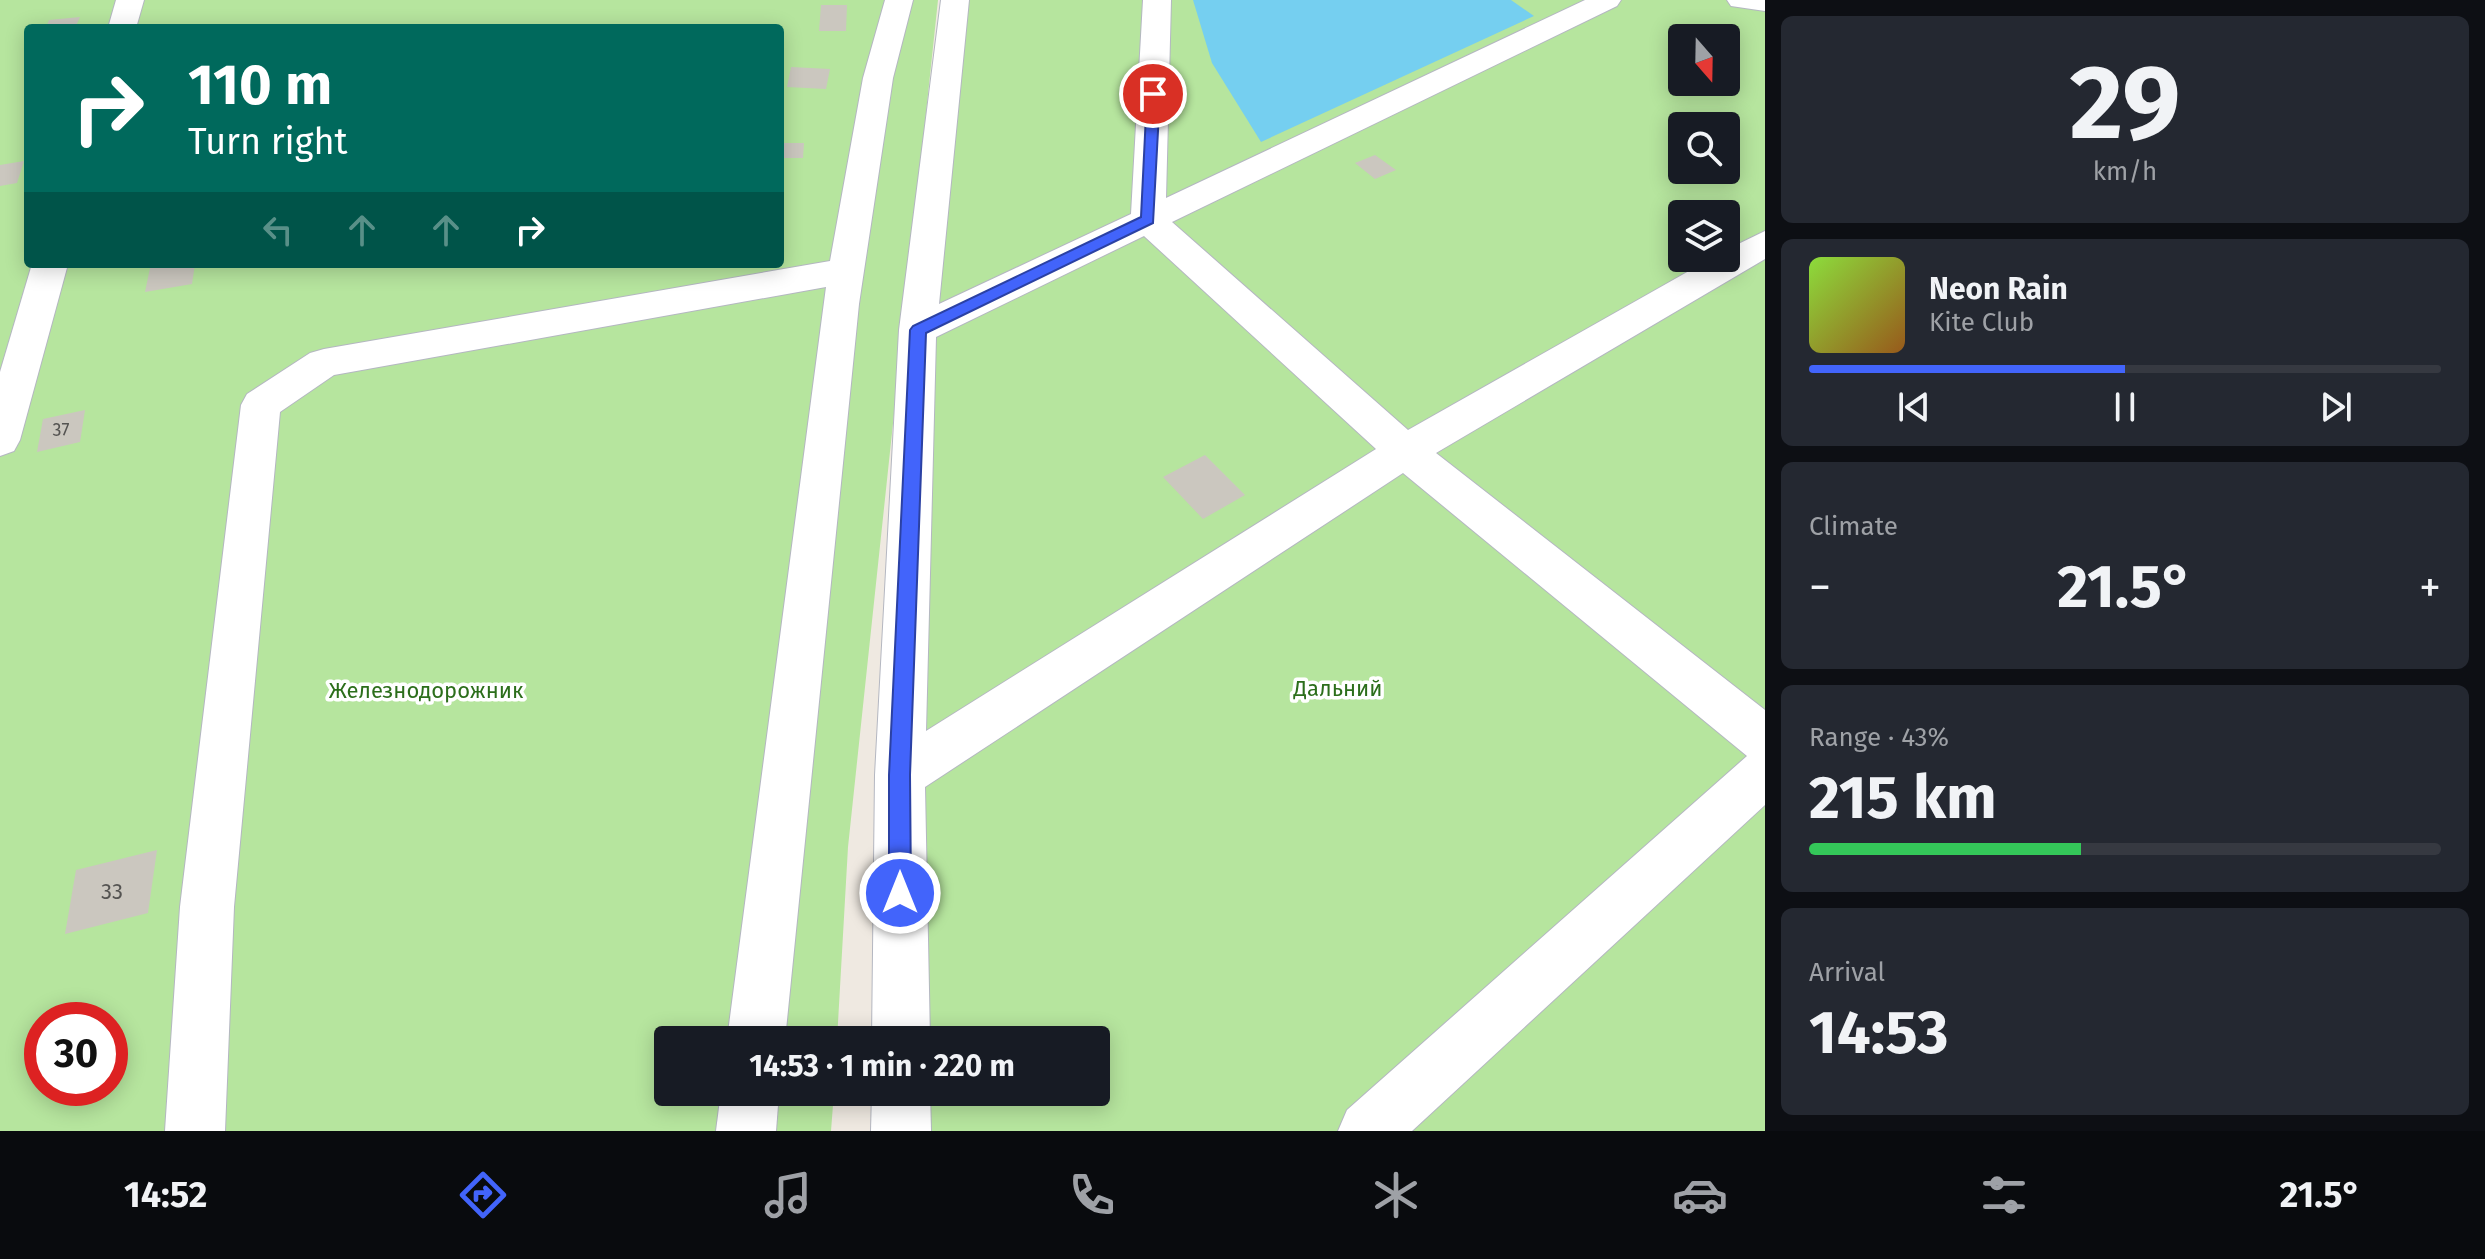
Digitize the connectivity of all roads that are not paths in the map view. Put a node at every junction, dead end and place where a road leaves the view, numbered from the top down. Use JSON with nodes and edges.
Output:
{"nodes":[{"id":1,"x":130,"y":0,"type":"edge"},
{"id":2,"x":899,"y":0,"type":"edge"},
{"id":3,"x":955,"y":0,"type":"edge"},
{"id":4,"x":1157,"y":0,"type":"edge"},
{"id":5,"x":1607,"y":0,"type":"edge"},
{"id":6,"x":1741,"y":0,"type":"edge"},
{"id":7,"x":1765,"y":3,"type":"edge"},
{"id":8,"x":123,"y":24,"type":"edge"},
{"id":9,"x":1148,"y":220,"type":"junction"},
{"id":10,"x":1765,"y":243,"type":"edge"},
{"id":11,"x":49,"y":268,"type":"edge"},
{"id":12,"x":846,"y":271,"type":"junction"},
{"id":13,"x":918,"y":330,"type":"junction"},
{"id":14,"x":0,"y":440,"type":"edge"},
{"id":15,"x":1405,"y":451,"type":"junction"},
{"id":16,"x":1765,"y":740,"type":"edge"},
{"id":17,"x":1765,"y":772,"type":"edge"},
{"id":18,"x":900,"y":775,"type":"junction"},
{"id":19,"x":758,"y":1026,"type":"edge"},
{"id":20,"x":901,"y":1026,"type":"edge"},
{"id":21,"x":749,"y":1106,"type":"edge"},
{"id":22,"x":901,"y":1106,"type":"edge"},
{"id":23,"x":195,"y":1131,"type":"edge"},
{"id":24,"x":746,"y":1131,"type":"edge"},
{"id":25,"x":901,"y":1131,"type":"edge"},
{"id":26,"x":1368,"y":1131,"type":"edge"}],
"edges":[{"from":1,"to":8,"type":"street"},
{"from":2,"to":12,"type":"street"},
{"from":3,"to":13,"type":"street"},
{"from":4,"to":9,"type":"street"},
{"from":5,"to":9,"type":"street"},
{"from":6,"to":7,"type":"street"},
{"from":9,"to":13,"type":"street"},
{"from":9,"to":15,"type":"street"},
{"from":10,"to":15,"type":"street"},
{"from":11,"to":14,"type":"street"},
{"from":12,"to":19,"type":"street"},
{"from":12,"to":23,"type":"street"},
{"from":13,"to":18,"type":"street"},
{"from":15,"to":16,"type":"street"},
{"from":15,"to":18,"type":"street"},
{"from":17,"to":26,"type":"street"},
{"from":18,"to":20,"type":"street"},
{"from":21,"to":24,"type":"street"},
{"from":22,"to":25,"type":"street"}]}
